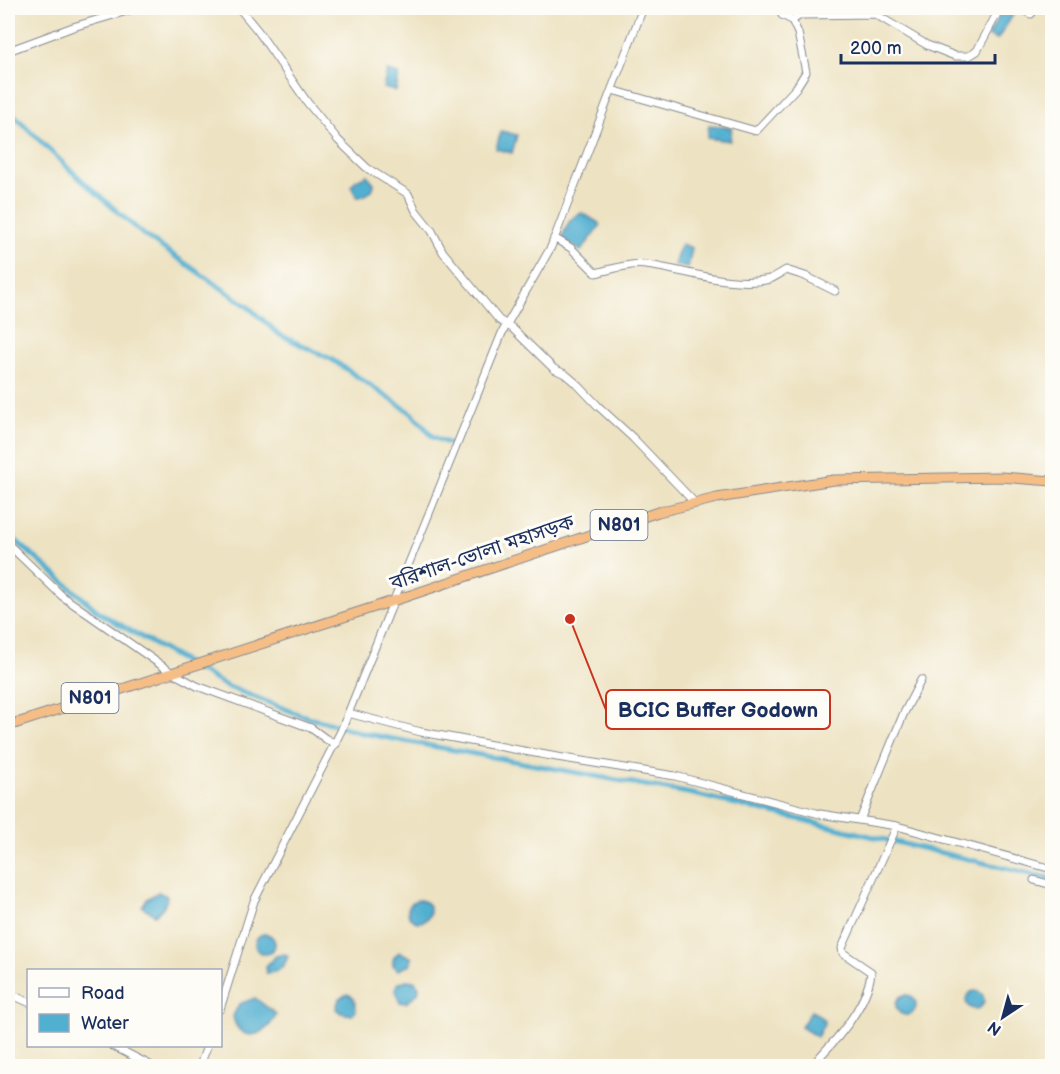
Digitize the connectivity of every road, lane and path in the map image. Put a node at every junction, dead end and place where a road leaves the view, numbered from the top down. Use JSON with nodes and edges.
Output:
{"nodes":[{"id":1,"x":137,"y":8,"type":"edge"},
{"id":2,"x":238,"y":8,"type":"edge"},
{"id":3,"x":643,"y":8,"type":"edge"},
{"id":4,"x":780,"y":8,"type":"edge"},
{"id":5,"x":1000,"y":8,"type":"edge"},
{"id":6,"x":1018,"y":8,"type":"edge"},
{"id":7,"x":1036,"y":8,"type":"edge"},
{"id":8,"x":792,"y":20,"type":"junction"},
{"id":9,"x":8,"y":51,"type":"edge"},
{"id":10,"x":612,"y":90,"type":"junction"},
{"id":11,"x":554,"y":238,"type":"junction"},
{"id":12,"x":835,"y":291,"type":"dead end"},
{"id":13,"x":507,"y":325,"type":"junction"},
{"id":14,"x":1053,"y":482,"type":"edge"},
{"id":15,"x":695,"y":503,"type":"junction"},
{"id":16,"x":8,"y":544,"type":"edge"},
{"id":17,"x":393,"y":601,"type":"junction"},
{"id":18,"x":172,"y":672,"type":"junction"},
{"id":19,"x":921,"y":680,"type":"dead end"},
{"id":20,"x":347,"y":716,"type":"junction"},
{"id":21,"x":8,"y":726,"type":"edge"},
{"id":22,"x":336,"y":744,"type":"junction"},
{"id":23,"x":860,"y":820,"type":"junction"},
{"id":24,"x":895,"y":829,"type":"junction"},
{"id":25,"x":1053,"y":870,"type":"edge"},
{"id":26,"x":1034,"y":880,"type":"dead end"},
{"id":27,"x":1053,"y":885,"type":"edge"},
{"id":28,"x":8,"y":993,"type":"edge"},
{"id":29,"x":27,"y":1002,"type":"edge"},
{"id":30,"x":222,"y":1003,"type":"edge"},
{"id":31,"x":115,"y":1047,"type":"edge"},
{"id":32,"x":207,"y":1047,"type":"edge"},
{"id":33,"x":152,"y":1066,"type":"edge"},
{"id":34,"x":200,"y":1066,"type":"edge"},
{"id":35,"x":813,"y":1066,"type":"edge"}],
"edges":[{"from":1,"to":9,"type":"street"},
{"from":2,"to":13,"type":"street"},
{"from":3,"to":10,"type":"street"},
{"from":4,"to":8,"type":"street"},
{"from":5,"to":8,"type":"street"},
{"from":6,"to":7,"type":"street"},
{"from":8,"to":10,"type":"street"},
{"from":10,"to":11,"type":"street"},
{"from":11,"to":12,"type":"street"},
{"from":11,"to":13,"type":"street"},
{"from":13,"to":15,"type":"street"},
{"from":13,"to":17,"type":"street"},
{"from":14,"to":15,"type":"highway","name":"বরিশাল-ভোলা মহাসড়ক","number":"N801"},
{"from":15,"to":17,"type":"highway","name":"বরিশাল-ভোলা মহাসড়ক","number":"N801"},
{"from":16,"to":18,"type":"street"},
{"from":17,"to":18,"type":"highway","name":"বরিশাল-ভোলা মহাসড়ক","number":"N801"},
{"from":17,"to":20,"type":"street"},
{"from":18,"to":21,"type":"highway","name":"বরিশাল-ভোলা মহাসড়ক","number":"N801"},
{"from":18,"to":22,"type":"street"},
{"from":19,"to":23,"type":"street"},
{"from":20,"to":22,"type":"street"},
{"from":20,"to":23,"type":"street"},
{"from":22,"to":30,"type":"street"},
{"from":23,"to":24,"type":"street"},
{"from":24,"to":25,"type":"street"},
{"from":24,"to":35,"type":"street"},
{"from":26,"to":27,"type":"street"},
{"from":28,"to":29,"type":"street"},
{"from":31,"to":33,"type":"street"},
{"from":32,"to":34,"type":"street"}]}
